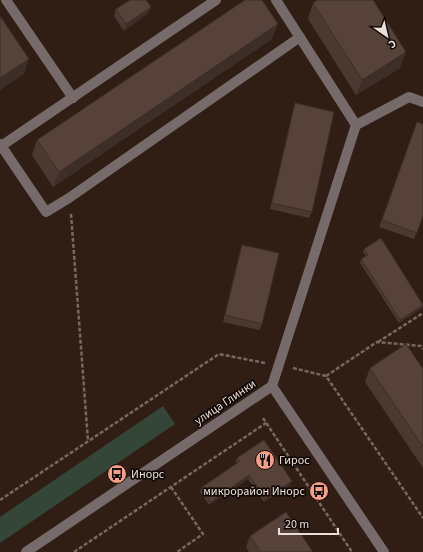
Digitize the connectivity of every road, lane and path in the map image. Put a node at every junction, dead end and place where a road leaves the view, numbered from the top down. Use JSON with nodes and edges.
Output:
{"nodes":[{"id":1,"x":6,"y":0,"type":"edge"},
{"id":2,"x":216,"y":0,"type":"edge"},
{"id":3,"x":276,"y":0,"type":"edge"},
{"id":4,"x":300,"y":38,"type":"junction"},
{"id":5,"x":73,"y":98,"type":"junction"},
{"id":6,"x":423,"y":102,"type":"edge"},
{"id":7,"x":356,"y":125,"type":"junction"},
{"id":8,"x":1,"y":145,"type":"edge"},
{"id":9,"x":70,"y":198,"type":"junction"},
{"id":10,"x":423,"y":313,"type":"edge"},
{"id":11,"x":377,"y":342,"type":"junction"},
{"id":12,"x":423,"y":349,"type":"edge"},
{"id":13,"x":326,"y":376,"type":"dead end"},
{"id":14,"x":272,"y":386,"type":"junction"},
{"id":15,"x":263,"y":418,"type":"dead end"},
{"id":16,"x":266,"y":423,"type":"junction"},
{"id":17,"x":88,"y":441,"type":"dead end"},
{"id":18,"x":171,"y":487,"type":"junction"},
{"id":19,"x":26,"y":552,"type":"edge"},
{"id":20,"x":74,"y":552,"type":"edge"},
{"id":21,"x":177,"y":552,"type":"edge"},
{"id":22,"x":352,"y":552,"type":"edge"},
{"id":23,"x":384,"y":552,"type":"edge"}],
"edges":[{"from":1,"to":5,"type":"street"},
{"from":2,"to":5,"type":"street"},
{"from":3,"to":4,"type":"street"},
{"from":4,"to":7,"type":"street"},
{"from":4,"to":9,"type":"street"},
{"from":5,"to":8,"type":"street"},
{"from":6,"to":7,"type":"street"},
{"from":7,"to":14,"type":"street"},
{"from":8,"to":9,"type":"street"},
{"from":9,"to":17,"type":"path"},
{"from":10,"to":11,"type":"path"},
{"from":11,"to":12,"type":"path"},
{"from":11,"to":13,"type":"path"},
{"from":14,"to":19,"type":"street","name":"улица Глинки"},
{"from":14,"to":23,"type":"street","name":"улица Глинки"},
{"from":15,"to":16,"type":"path"},
{"from":16,"to":18,"type":"path"},
{"from":16,"to":22,"type":"path"},
{"from":18,"to":20,"type":"path"},
{"from":18,"to":21,"type":"path"}]}
